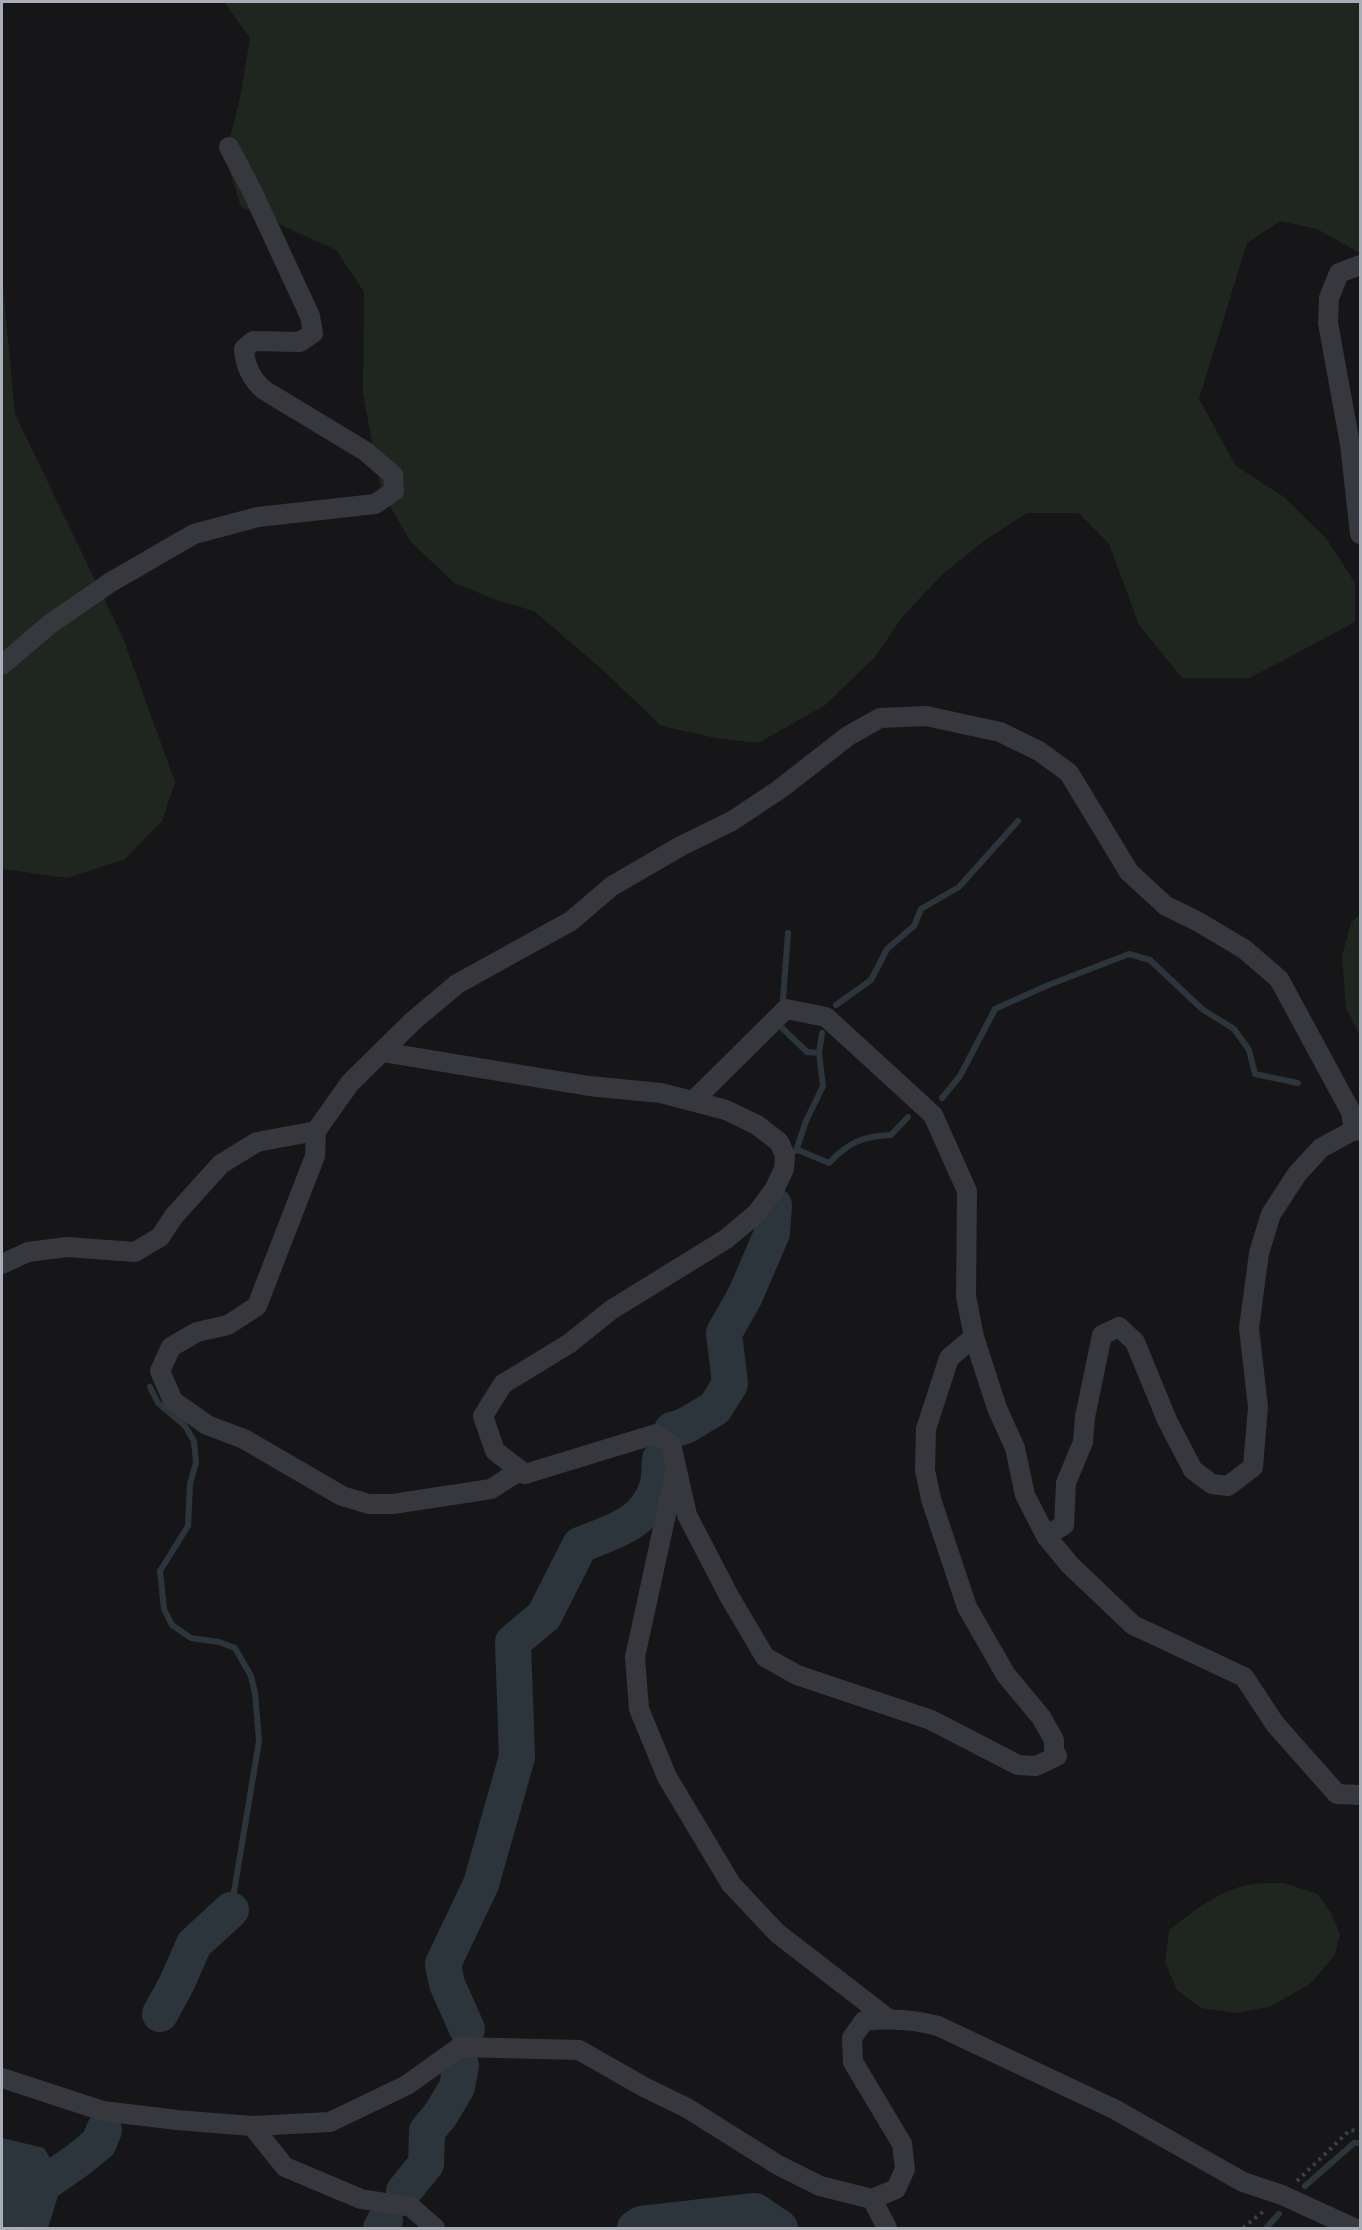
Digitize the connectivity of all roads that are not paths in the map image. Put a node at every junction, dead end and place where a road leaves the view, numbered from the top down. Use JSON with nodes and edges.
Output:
{"nodes":[{"id":1,"x":229,"y":147,"type":"dead end"},
{"id":2,"x":1360,"y":265,"type":"edge"},
{"id":3,"x":1360,"y":534,"type":"edge"},
{"id":4,"x":2,"y":665,"type":"edge"},
{"id":5,"x":382,"y":1052,"type":"junction"},
{"id":6,"x":693,"y":1101,"type":"junction"},
{"id":7,"x":1357,"y":1130,"type":"edge"},
{"id":8,"x":316,"y":1131,"type":"junction"},
{"id":9,"x":2,"y":1264,"type":"edge"},
{"id":10,"x":974,"y":1337,"type":"junction"},
{"id":11,"x":676,"y":1468,"type":"junction"},
{"id":12,"x":525,"y":1474,"type":"junction"},
{"id":13,"x":1046,"y":1536,"type":"junction"},
{"id":14,"x":1360,"y":1795,"type":"edge"},
{"id":15,"x":887,"y":2018,"type":"junction"},
{"id":16,"x":2,"y":2078,"type":"edge"},
{"id":17,"x":252,"y":2126,"type":"junction"},
{"id":18,"x":872,"y":2199,"type":"junction"},
{"id":19,"x":435,"y":2229,"type":"edge"},
{"id":20,"x":887,"y":2229,"type":"edge"},
{"id":21,"x":1354,"y":2229,"type":"edge"}],
"edges":[{"from":1,"to":4,"type":"street"},
{"from":2,"to":3,"type":"street"},
{"from":5,"to":6,"type":"street"},
{"from":5,"to":7,"type":"street"},
{"from":5,"to":8,"type":"street"},
{"from":6,"to":10,"type":"street"},
{"from":6,"to":12,"type":"street"},
{"from":7,"to":13,"type":"street"},
{"from":8,"to":9,"type":"street"},
{"from":8,"to":12,"type":"street"},
{"from":10,"to":11,"type":"street"},
{"from":10,"to":13,"type":"street"},
{"from":11,"to":12,"type":"street"},
{"from":11,"to":15,"type":"street"},
{"from":13,"to":14,"type":"street"},
{"from":15,"to":18,"type":"street"},
{"from":15,"to":21,"type":"street"},
{"from":16,"to":17,"type":"street"},
{"from":17,"to":18,"type":"street"},
{"from":17,"to":19,"type":"street"},
{"from":18,"to":20,"type":"street"}]}
